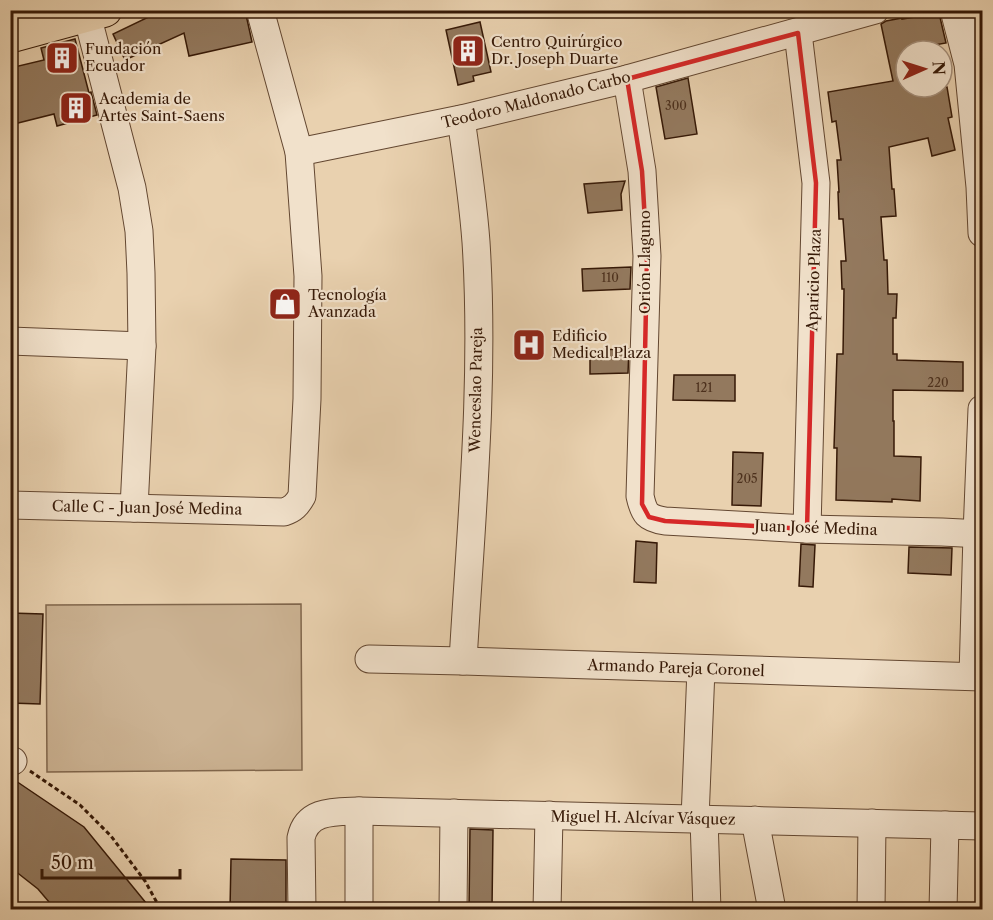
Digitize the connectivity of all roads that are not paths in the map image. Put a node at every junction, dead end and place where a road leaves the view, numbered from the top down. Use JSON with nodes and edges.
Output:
{"nodes":[{"id":1,"x":260,"y":10,"type":"edge"},
{"id":2,"x":875,"y":10,"type":"edge"},
{"id":3,"x":954,"y":10,"type":"edge"},
{"id":4,"x":979,"y":10,"type":"edge"},
{"id":5,"x":96,"y":13,"type":"edge"},
{"id":6,"x":982,"y":27,"type":"edge"},
{"id":7,"x":798,"y":33,"type":"junction"},
{"id":8,"x":10,"y":36,"type":"edge"},
{"id":9,"x":627,"y":79,"type":"junction"},
{"id":10,"x":461,"y":119,"type":"junction"},
{"id":11,"x":299,"y":152,"type":"junction"},
{"id":12,"x":982,"y":232,"type":"edge"},
{"id":13,"x":10,"y":341,"type":"edge"},
{"id":14,"x":142,"y":346,"type":"junction"},
{"id":15,"x":982,"y":409,"type":"edge"},
{"id":16,"x":10,"y":505,"type":"edge"},
{"id":17,"x":134,"y":508,"type":"junction"},
{"id":18,"x":650,"y":517,"type":"joint"},
{"id":19,"x":807,"y":529,"type":"junction"},
{"id":20,"x":980,"y":534,"type":"edge"},
{"id":21,"x":369,"y":659,"type":"dead end"},
{"id":22,"x":463,"y":661,"type":"junction"},
{"id":23,"x":701,"y":669,"type":"junction"},
{"id":24,"x":978,"y":677,"type":"edge"},
{"id":25,"x":359,"y":811,"type":"junction"},
{"id":26,"x":454,"y":813,"type":"junction"},
{"id":27,"x":549,"y":815,"type":"junction"},
{"id":28,"x":700,"y":819,"type":"junction"},
{"id":29,"x":755,"y":820,"type":"junction"},
{"id":30,"x":872,"y":823,"type":"junction"},
{"id":31,"x":945,"y":825,"type":"junction"},
{"id":32,"x":982,"y":826,"type":"edge"},
{"id":33,"x":302,"y":909,"type":"edge"},
{"id":34,"x":359,"y":909,"type":"edge"},
{"id":35,"x":453,"y":909,"type":"edge"},
{"id":36,"x":547,"y":909,"type":"edge"},
{"id":37,"x":707,"y":909,"type":"edge"},
{"id":38,"x":772,"y":909,"type":"edge"},
{"id":39,"x":871,"y":909,"type":"edge"},
{"id":40,"x":943,"y":909,"type":"edge"}],
"edges":[{"from":1,"to":11,"type":"street"},
{"from":2,"to":7,"type":"street","name":"Teodoro Maldonado Carbo"},
{"from":3,"to":12,"type":"street"},
{"from":4,"to":6,"type":"street"},
{"from":5,"to":8,"type":"main road"},
{"from":5,"to":14,"type":"street"},
{"from":7,"to":9,"type":"street","name":"Teodoro Maldonado Carbo"},
{"from":7,"to":19,"type":"street","name":"Aparicio Plaza"},
{"from":9,"to":10,"type":"street","name":"Teodoro Maldonado Carbo"},
{"from":9,"to":18,"type":"street","name":"Orión Llaguno"},
{"from":10,"to":11,"type":"street","name":"Teodoro Maldonado Carbo"},
{"from":10,"to":22,"type":"street","name":"Wenceslao Pareja"},
{"from":11,"to":17,"type":"street","name":"Calle C - Juan José Medina"},
{"from":13,"to":14,"type":"street"},
{"from":14,"to":17,"type":"street"},
{"from":15,"to":20,"type":"street"},
{"from":16,"to":17,"type":"street","name":"Calle C - Juan José Medina"},
{"from":18,"to":19,"type":"street","name":"Juan José Medina"},
{"from":19,"to":20,"type":"street","name":"Juan José Medina"},
{"from":20,"to":24,"type":"street"},
{"from":21,"to":22,"type":"street","name":"Armando Pareja Coronel"},
{"from":22,"to":23,"type":"street","name":"Armando Pareja Coronel"},
{"from":23,"to":24,"type":"street","name":"Armando Pareja Coronel"},
{"from":23,"to":28,"type":"street"},
{"from":25,"to":26,"type":"street","name":"Miguel H. Alcívar Vásquez"},
{"from":25,"to":33,"type":"street","name":"Miguel H. Alcívar Vásquez"},
{"from":25,"to":34,"type":"street"},
{"from":26,"to":27,"type":"street","name":"Miguel H. Alcívar Vásquez"},
{"from":26,"to":35,"type":"street"},
{"from":27,"to":28,"type":"street","name":"Miguel H. Alcívar Vásquez"},
{"from":27,"to":36,"type":"street"},
{"from":28,"to":29,"type":"street","name":"Miguel H. Alcívar Vásquez"},
{"from":28,"to":37,"type":"street"},
{"from":29,"to":30,"type":"street","name":"Miguel H. Alcívar Vásquez"},
{"from":29,"to":38,"type":"street"},
{"from":30,"to":31,"type":"street","name":"Miguel H. Alcívar Vásquez"},
{"from":30,"to":39,"type":"street"},
{"from":31,"to":32,"type":"street","name":"Miguel H. Alcívar Vásquez"},
{"from":31,"to":40,"type":"street"}]}
